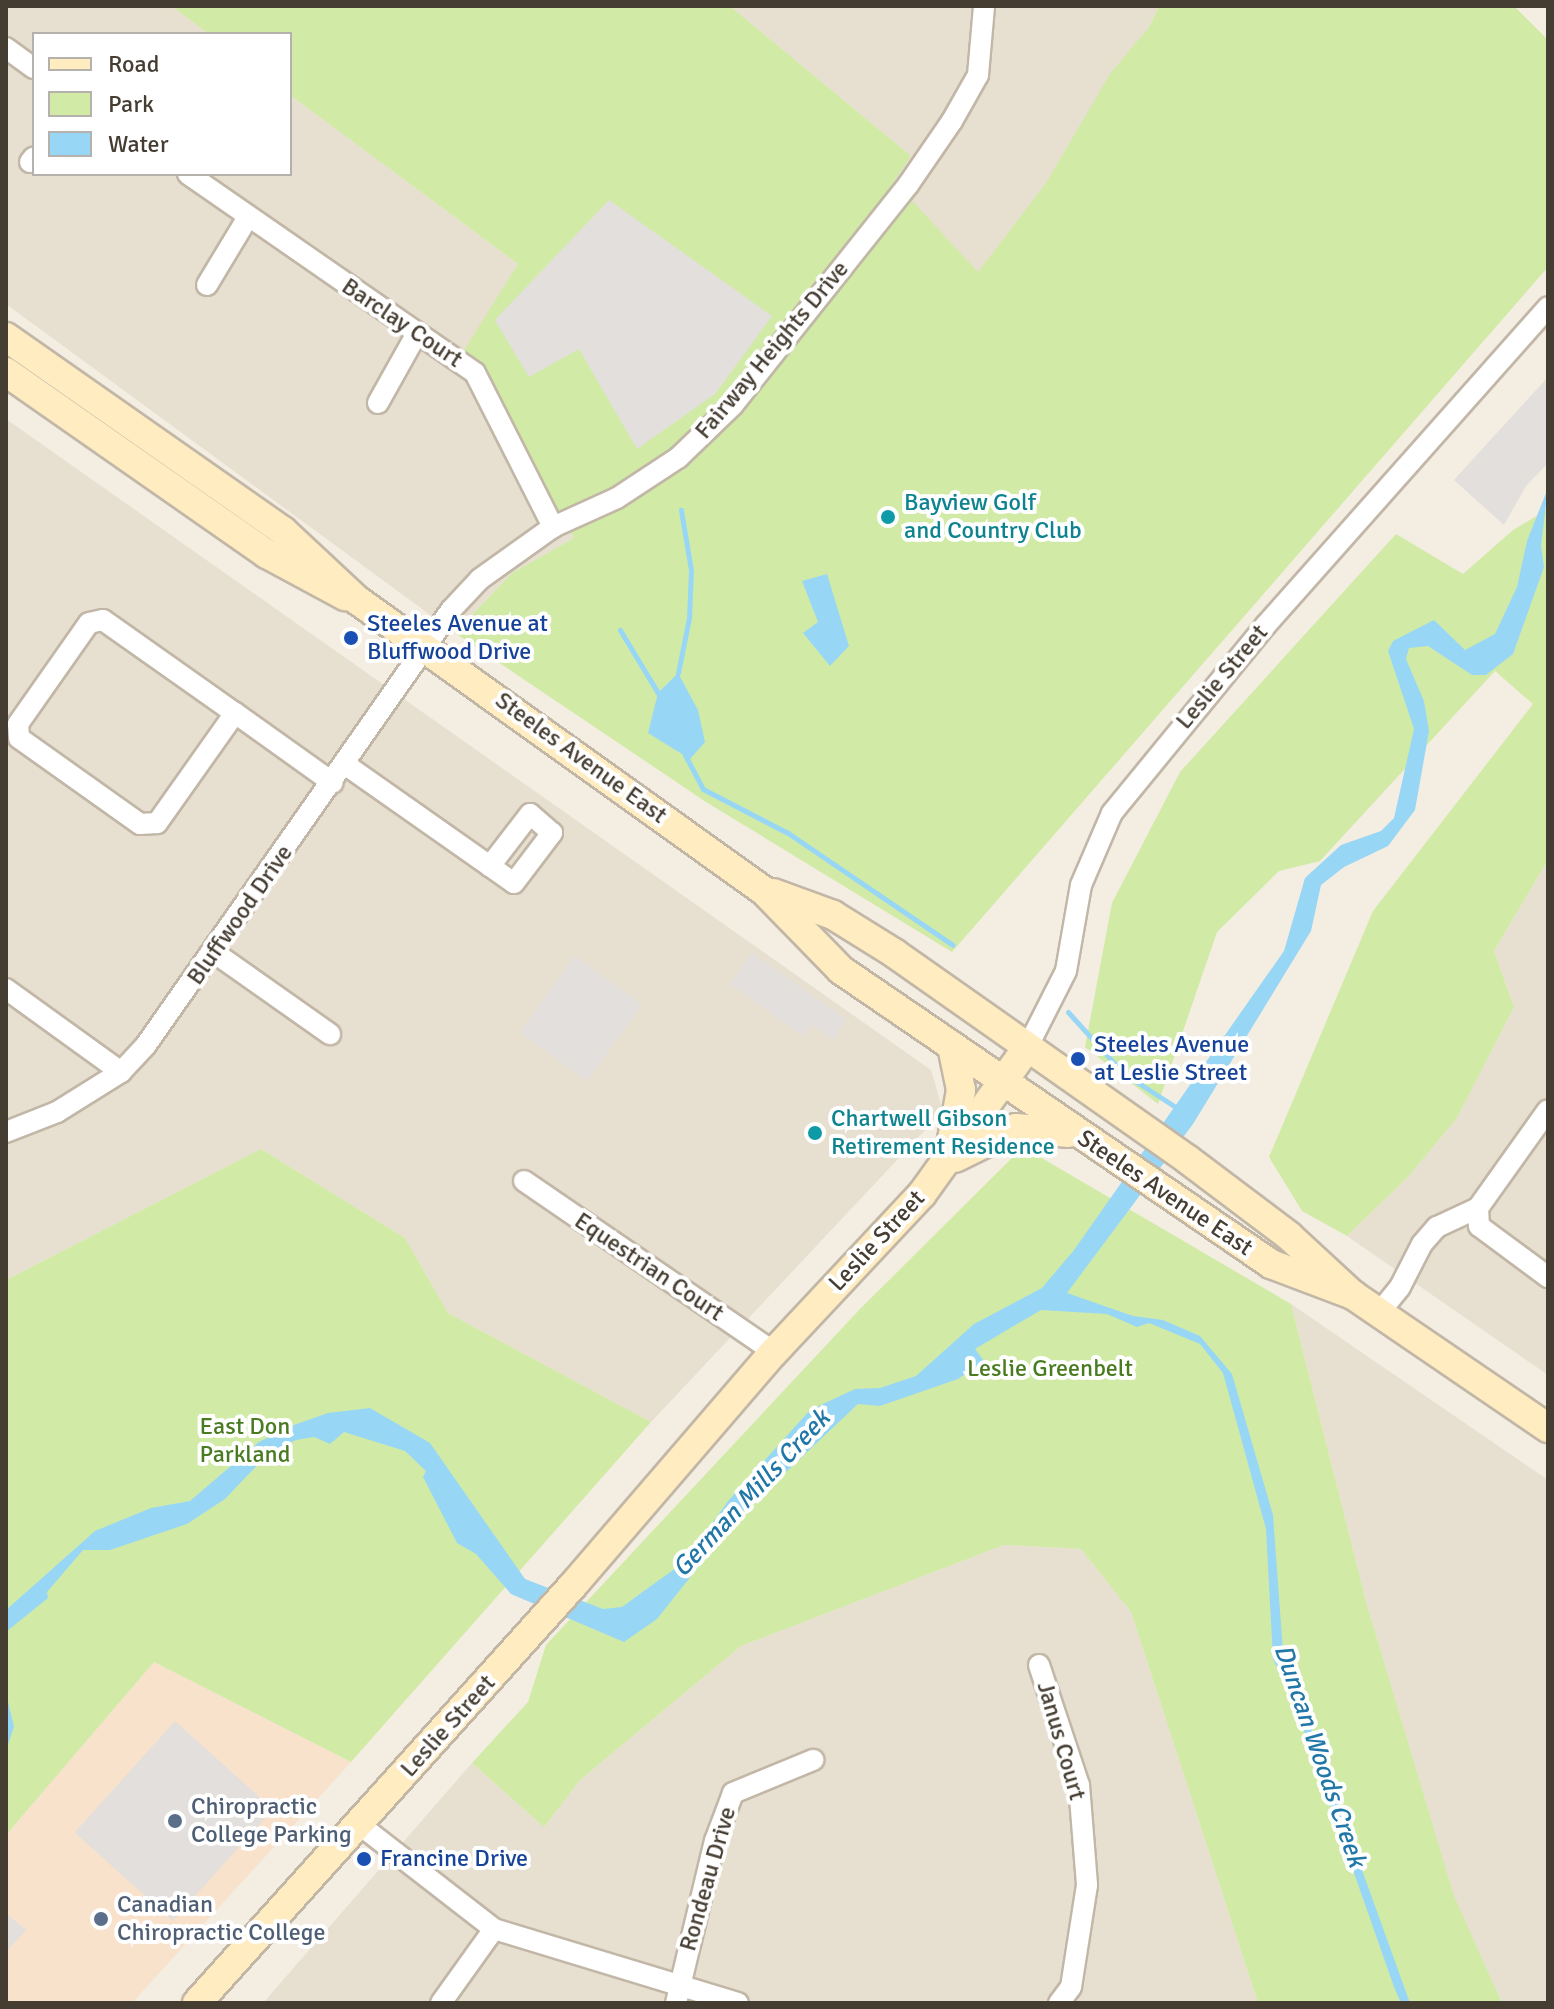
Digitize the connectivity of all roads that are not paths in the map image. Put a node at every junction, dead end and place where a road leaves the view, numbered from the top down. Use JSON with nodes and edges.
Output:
{"nodes":[{"id":1,"x":984,"y":6,"type":"edge"},
{"id":2,"x":6,"y":48,"type":"edge"},
{"id":3,"x":32,"y":67,"type":"edge"},
{"id":4,"x":191,"y":176,"type":"edge"},
{"id":5,"x":248,"y":217,"type":"junction"},
{"id":6,"x":207,"y":285,"type":"dead end"},
{"id":7,"x":1548,"y":307,"type":"edge"},
{"id":8,"x":416,"y":335,"type":"junction"},
{"id":9,"x":6,"y":337,"type":"edge"},
{"id":10,"x":6,"y":372,"type":"edge"},
{"id":11,"x":378,"y":403,"type":"dead end"},
{"id":12,"x":553,"y":527,"type":"junction"},
{"id":13,"x":357,"y":600,"type":"junction"},
{"id":14,"x":427,"y":647,"type":"junction"},
{"id":15,"x":235,"y":713,"type":"junction"},
{"id":16,"x":346,"y":765,"type":"junction"},
{"id":17,"x":333,"y":783,"type":"junction"},
{"id":18,"x":490,"y":866,"type":"dead end"},
{"id":19,"x":764,"y":891,"type":"junction"},
{"id":20,"x":215,"y":953,"type":"junction"},
{"id":21,"x":6,"y":989,"type":"edge"},
{"id":22,"x":330,"y":1034,"type":"dead end"},
{"id":23,"x":952,"y":1046,"type":"junction"},
{"id":24,"x":1027,"y":1048,"type":"junction"},
{"id":25,"x":121,"y":1072,"type":"junction"},
{"id":26,"x":1004,"y":1082,"type":"junction"},
{"id":27,"x":1548,"y":1110,"type":"edge"},
{"id":28,"x":6,"y":1132,"type":"edge"},
{"id":29,"x":1079,"y":1134,"type":"junction"},
{"id":30,"x":947,"y":1162,"type":"junction"},
{"id":31,"x":524,"y":1181,"type":"dead end"},
{"id":32,"x":1478,"y":1208,"type":"junction"},
{"id":33,"x":1548,"y":1277,"type":"edge"},
{"id":34,"x":1353,"y":1295,"type":"junction"},
{"id":35,"x":1379,"y":1313,"type":"junction"},
{"id":36,"x":774,"y":1352,"type":"junction"},
{"id":37,"x":1548,"y":1428,"type":"edge"},
{"id":38,"x":1039,"y":1665,"type":"dead end"},
{"id":39,"x":813,"y":1760,"type":"dead end"},
{"id":40,"x":360,"y":1825,"type":"junction"},
{"id":41,"x":494,"y":1929,"type":"junction"},
{"id":42,"x":680,"y":1982,"type":"junction"},
{"id":43,"x":197,"y":2003,"type":"edge"},
{"id":44,"x":441,"y":2003,"type":"edge"},
{"id":45,"x":676,"y":2003,"type":"edge"},
{"id":46,"x":738,"y":2003,"type":"edge"},
{"id":47,"x":1059,"y":2003,"type":"edge"}],
"edges":[{"from":1,"to":12,"type":"street","name":"Fairway Heights Drive"},
{"from":2,"to":3,"type":"street"},
{"from":4,"to":5,"type":"street","name":"Barclay Court"},
{"from":5,"to":6,"type":"street"},
{"from":5,"to":8,"type":"street","name":"Barclay Court"},
{"from":7,"to":24,"type":"street","name":"Leslie Street"},
{"from":8,"to":11,"type":"street"},
{"from":8,"to":12,"type":"street","name":"Barclay Court"},
{"from":9,"to":13,"type":"main road","name":"Steeles Avenue East"},
{"from":10,"to":13,"type":"main road","name":"Steeles Avenue East"},
{"from":12,"to":14,"type":"street","name":"Fairway Heights Drive"},
{"from":13,"to":14,"type":"main road","name":"Steeles Avenue East"},
{"from":14,"to":16,"type":"street","name":"Bluffwood Drive"},
{"from":14,"to":19,"type":"main road","name":"Steeles Avenue East"},
{"from":15,"to":15,"type":"street"},
{"from":15,"to":17,"type":"street"},
{"from":16,"to":17,"type":"street","name":"Bluffwood Drive"},
{"from":16,"to":18,"type":"street"},
{"from":17,"to":20,"type":"street","name":"Bluffwood Drive"},
{"from":19,"to":23,"type":"main road","name":"Steeles Avenue East"},
{"from":19,"to":24,"type":"main road","name":"Steeles Avenue East"},
{"from":20,"to":22,"type":"street"},
{"from":20,"to":25,"type":"street","name":"Bluffwood Drive"},
{"from":21,"to":25,"type":"street"},
{"from":23,"to":26,"type":"main road","name":"Steeles Avenue East"},
{"from":23,"to":30,"type":"main road"},
{"from":24,"to":26,"type":"main road","name":"Leslie Street"},
{"from":24,"to":34,"type":"main road","name":"Steeles Avenue East"},
{"from":25,"to":28,"type":"street","name":"Bluffwood Drive"},
{"from":26,"to":29,"type":"main road","name":"Steeles Avenue East"},
{"from":26,"to":30,"type":"main road","name":"Leslie Street"},
{"from":27,"to":32,"type":"street"},
{"from":29,"to":30,"type":"main road"},
{"from":29,"to":34,"type":"main road","name":"Steeles Avenue East"},
{"from":30,"to":36,"type":"main road","name":"Leslie Street"},
{"from":31,"to":36,"type":"street","name":"Equestrian Court"},
{"from":32,"to":33,"type":"street"},
{"from":32,"to":35,"type":"street"},
{"from":34,"to":35,"type":"main road","name":"Steeles Avenue East"},
{"from":35,"to":37,"type":"main road","name":"Steeles Avenue East"},
{"from":36,"to":40,"type":"main road","name":"Leslie Street"},
{"from":38,"to":47,"type":"street","name":"Janus Court"},
{"from":39,"to":42,"type":"street","name":"Rondeau Drive"},
{"from":40,"to":41,"type":"street"},
{"from":40,"to":43,"type":"main road","name":"Leslie Street"},
{"from":41,"to":42,"type":"street"},
{"from":41,"to":44,"type":"street"},
{"from":42,"to":45,"type":"street","name":"Rondeau Drive"},
{"from":42,"to":46,"type":"street"}]}
